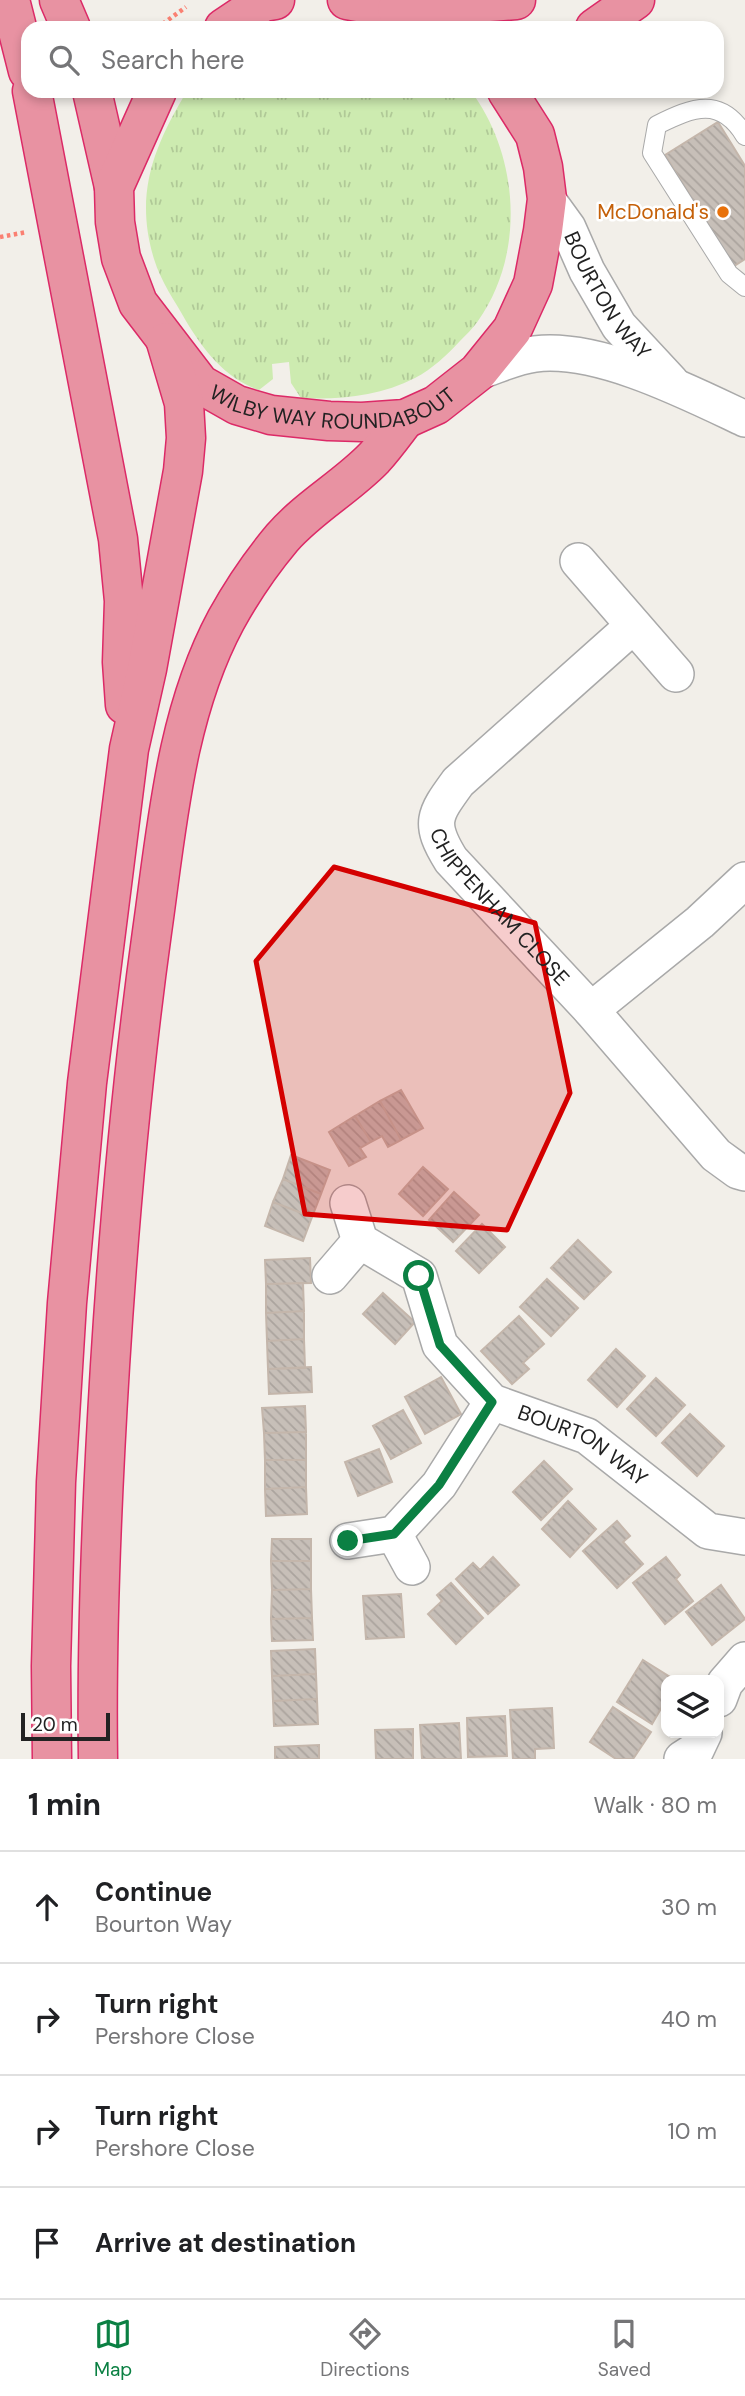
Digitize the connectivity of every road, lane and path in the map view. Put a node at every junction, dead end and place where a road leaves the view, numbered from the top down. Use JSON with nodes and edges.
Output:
{"nodes":[{"id":1,"x":10,"y":0,"type":"edge"},
{"id":2,"x":58,"y":0,"type":"edge"},
{"id":3,"x":347,"y":0,"type":"edge"},
{"id":4,"x":516,"y":0,"type":"edge"},
{"id":5,"x":635,"y":0,"type":"edge"},
{"id":6,"x":264,"y":1,"type":"edge"},
{"id":7,"x":186,"y":7,"type":"dead end"},
{"id":8,"x":412,"y":19,"type":"edge"},
{"id":9,"x":68,"y":21,"type":"edge"},
{"id":10,"x":167,"y":21,"type":"edge"},
{"id":11,"x":234,"y":21,"type":"edge"},
{"id":12,"x":605,"y":21,"type":"edge"},
{"id":13,"x":21,"y":43,"type":"edge"},
{"id":14,"x":33,"y":98,"type":"edge"},
{"id":15,"x":94,"y":98,"type":"edge"},
{"id":16,"x":154,"y":98,"type":"edge"},
{"id":17,"x":511,"y":98,"type":"edge"},
{"id":18,"x":543,"y":98,"type":"edge"},
{"id":19,"x":535,"y":135,"type":"junction"},
{"id":20,"x":745,"y":136,"type":"edge"},
{"id":21,"x":114,"y":187,"type":"junction"},
{"id":22,"x":547,"y":199,"type":"junction"},
{"id":23,"x":39,"y":229,"type":"dead end"},
{"id":24,"x":0,"y":237,"type":"edge"},
{"id":25,"x":745,"y":287,"type":"edge"},
{"id":26,"x":166,"y":342,"type":"junction"},
{"id":27,"x":478,"y":372,"type":"junction"},
{"id":28,"x":673,"y":385,"type":"junction"},
{"id":29,"x":405,"y":419,"type":"junction"},
{"id":30,"x":745,"y":419,"type":"edge"},
{"id":31,"x":578,"y":561,"type":"dead end"},
{"id":32,"x":633,"y":625,"type":"junction"},
{"id":33,"x":676,"y":674,"type":"dead end"},
{"id":34,"x":129,"y":749,"type":"junction"},
{"id":35,"x":745,"y":880,"type":"edge"},
{"id":36,"x":591,"y":1010,"type":"junction"},
{"id":37,"x":745,"y":1173,"type":"edge"},
{"id":38,"x":348,"y":1203,"type":"dead end"},
{"id":39,"x":360,"y":1241,"type":"junction"},
{"id":40,"x":330,"y":1276,"type":"dead end"},
{"id":41,"x":492,"y":1402,"type":"junction"},
{"id":42,"x":394,"y":1534,"type":"junction"},
{"id":43,"x":745,"y":1537,"type":"edge"},
{"id":44,"x":348,"y":1541,"type":"dead end"},
{"id":45,"x":412,"y":1567,"type":"dead end"},
{"id":46,"x":745,"y":1660,"type":"edge"},
{"id":47,"x":724,"y":1686,"type":"edge"},
{"id":48,"x":702,"y":1738,"type":"edge"},
{"id":49,"x":52,"y":1759,"type":"edge"},
{"id":50,"x":98,"y":1759,"type":"edge"},
{"id":51,"x":682,"y":1759,"type":"edge"}],
"edges":[{"from":1,"to":13,"type":"highway"},
{"from":2,"to":9,"type":"highway"},
{"from":3,"to":8,"type":"highway"},
{"from":4,"to":8,"type":"highway"},
{"from":5,"to":12,"type":"highway"},
{"from":6,"to":11,"type":"highway"},
{"from":7,"to":10,"type":"path"},
{"from":14,"to":34,"type":"highway"},
{"from":15,"to":21,"type":"highway"},
{"from":16,"to":21,"type":"highway","name":"WILBY WAY ROUNDABOUT"},
{"from":17,"to":19,"type":"highway","name":"WILBY WAY ROUNDABOUT"},
{"from":18,"to":19,"type":"highway"},
{"from":19,"to":22,"type":"highway","name":"WILBY WAY ROUNDABOUT"},
{"from":20,"to":25,"type":"lane"},
{"from":21,"to":26,"type":"highway","name":"WILBY WAY ROUNDABOUT"},
{"from":22,"to":27,"type":"highway","name":"WILBY WAY ROUNDABOUT"},
{"from":22,"to":28,"type":"street","name":"BOURTON WAY"},
{"from":23,"to":24,"type":"path"},
{"from":26,"to":29,"type":"highway","name":"WILBY WAY ROUNDABOUT"},
{"from":26,"to":34,"type":"highway"},
{"from":27,"to":28,"type":"street","name":"BOURTON WAY"},
{"from":27,"to":29,"type":"highway","name":"WILBY WAY ROUNDABOUT"},
{"from":28,"to":30,"type":"street","name":"BOURTON WAY"},
{"from":29,"to":50,"type":"highway"},
{"from":31,"to":32,"type":"street"},
{"from":32,"to":33,"type":"street"},
{"from":32,"to":36,"type":"street","name":"CHIPPENHAM CLOSE"},
{"from":34,"to":49,"type":"highway"},
{"from":35,"to":36,"type":"street"},
{"from":36,"to":37,"type":"street","name":"CHIPPENHAM CLOSE"},
{"from":38,"to":39,"type":"street"},
{"from":39,"to":40,"type":"street"},
{"from":39,"to":41,"type":"street","name":"BOURTON WAY"},
{"from":41,"to":42,"type":"street"},
{"from":41,"to":43,"type":"street","name":"BOURTON WAY"},
{"from":42,"to":44,"type":"street"},
{"from":42,"to":45,"type":"street"},
{"from":46,"to":47,"type":"street"},
{"from":48,"to":51,"type":"street"}]}
